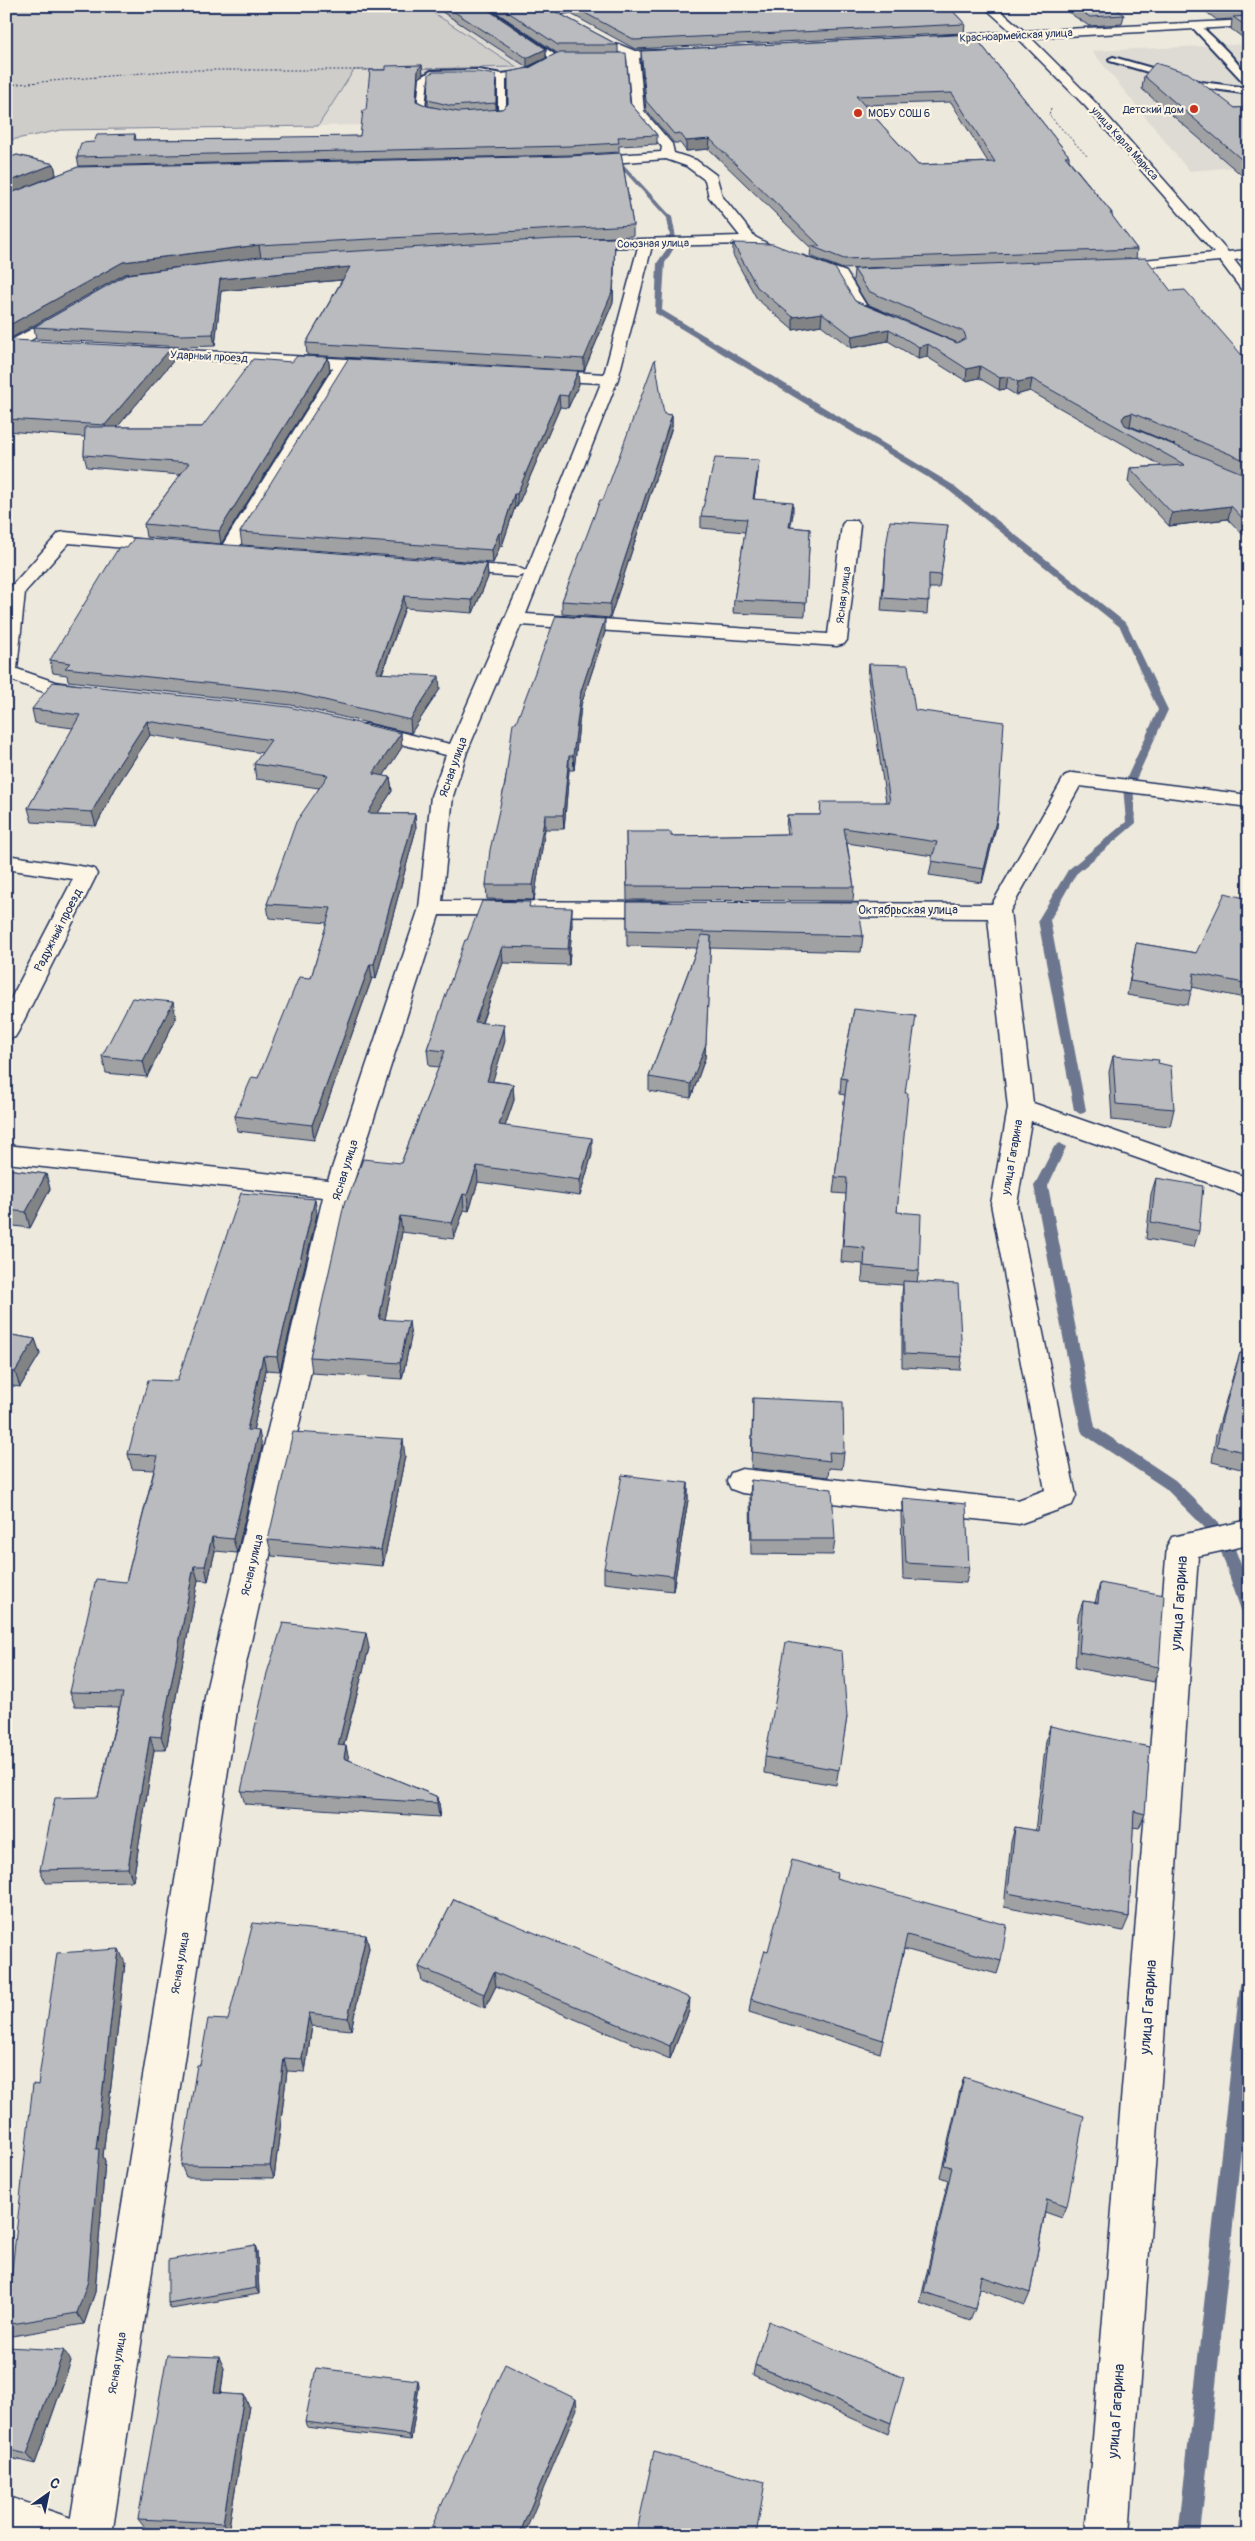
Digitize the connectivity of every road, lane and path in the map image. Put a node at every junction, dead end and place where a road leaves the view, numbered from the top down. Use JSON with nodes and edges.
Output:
{"nodes":[{"id":1,"x":477,"y":6,"type":"edge"},
{"id":2,"x":595,"y":6,"type":"edge"},
{"id":3,"x":988,"y":6,"type":"edge"},
{"id":4,"x":547,"y":9,"type":"edge"},
{"id":5,"x":1249,"y":23,"type":"edge"},
{"id":6,"x":576,"y":24,"type":"edge"},
{"id":7,"x":1196,"y":26,"type":"junction"},
{"id":8,"x":1022,"y":34,"type":"junction"},
{"id":9,"x":927,"y":39,"type":"edge"},
{"id":10,"x":609,"y":42,"type":"edge"},
{"id":11,"x":692,"y":52,"type":"edge"},
{"id":12,"x":633,"y":56,"type":"junction"},
{"id":13,"x":616,"y":58,"type":"edge"},
{"id":14,"x":1113,"y":59,"type":"dead end"},
{"id":15,"x":441,"y":74,"type":"junction"},
{"id":16,"x":502,"y":78,"type":"junction"},
{"id":17,"x":6,"y":85,"type":"edge"},
{"id":18,"x":1249,"y":85,"type":"edge"},
{"id":19,"x":1249,"y":91,"type":"edge"},
{"id":20,"x":451,"y":116,"type":"edge"},
{"id":21,"x":470,"y":116,"type":"edge"},
{"id":22,"x":667,"y":155,"type":"junction"},
{"id":23,"x":570,"y":162,"type":"edge"},
{"id":24,"x":750,"y":240,"type":"junction"},
{"id":25,"x":646,"y":243,"type":"junction"},
{"id":26,"x":564,"y":245,"type":"edge"},
{"id":27,"x":1249,"y":254,"type":"edge"},
{"id":28,"x":1225,"y":256,"type":"junction"},
{"id":29,"x":1096,"y":268,"type":"edge"},
{"id":30,"x":841,"y":275,"type":"junction"},
{"id":31,"x":861,"y":275,"type":"edge"},
{"id":32,"x":1249,"y":290,"type":"edge"},
{"id":33,"x":83,"y":305,"type":"edge"},
{"id":34,"x":895,"y":323,"type":"edge"},
{"id":35,"x":11,"y":347,"type":"edge"},
{"id":36,"x":45,"y":347,"type":"edge"},
{"id":37,"x":124,"y":352,"type":"edge"},
{"id":38,"x":344,"y":364,"type":"junction"},
{"id":39,"x":393,"y":367,"type":"edge"},
{"id":40,"x":531,"y":374,"type":"edge"},
{"id":41,"x":610,"y":379,"type":"junction"},
{"id":42,"x":851,"y":526,"type":"dead end"},
{"id":43,"x":189,"y":548,"type":"edge"},
{"id":44,"x":208,"y":550,"type":"edge"},
{"id":45,"x":227,"y":552,"type":"junction"},
{"id":46,"x":247,"y":553,"type":"edge"},
{"id":47,"x":437,"y":566,"type":"edge"},
{"id":48,"x":517,"y":572,"type":"dead end"},
{"id":49,"x":11,"y":591,"type":"edge"},
{"id":50,"x":513,"y":620,"type":"junction"},
{"id":51,"x":109,"y":694,"type":"edge"},
{"id":52,"x":346,"y":726,"type":"edge"},
{"id":53,"x":457,"y":752,"type":"junction"},
{"id":54,"x":1249,"y":801,"type":"edge"},
{"id":55,"x":6,"y":862,"type":"edge"},
{"id":56,"x":430,"y":908,"type":"junction"},
{"id":57,"x":685,"y":909,"type":"edge"},
{"id":58,"x":803,"y":909,"type":"edge"},
{"id":59,"x":999,"y":911,"type":"junction"},
{"id":60,"x":6,"y":1032,"type":"edge"},
{"id":61,"x":1021,"y":1108,"type":"junction"},
{"id":62,"x":6,"y":1154,"type":"edge"},
{"id":63,"x":1249,"y":1188,"type":"edge"},
{"id":64,"x":338,"y":1190,"type":"junction"},
{"id":65,"x":742,"y":1481,"type":"dead end"},
{"id":66,"x":1249,"y":1532,"type":"edge"},
{"id":67,"x":6,"y":2518,"type":"edge"},
{"id":68,"x":58,"y":2535,"type":"edge"},
{"id":69,"x":90,"y":2535,"type":"edge"},
{"id":70,"x":1107,"y":2535,"type":"edge"}],
"edges":[{"from":1,"to":16,"type":"lane"},
{"from":2,"to":4,"type":"street"},
{"from":3,"to":8,"type":"street","name":"улица Карла Маркса"},
{"from":4,"to":6,"type":"street"},
{"from":5,"to":7,"type":"street","name":"Красноармейская улица"},
{"from":7,"to":8,"type":"street","name":"Красноармейская улица"},
{"from":7,"to":18,"type":"lane"},
{"from":8,"to":9,"type":"street","name":"Красноармейская улица"},
{"from":8,"to":28,"type":"street","name":"улица Карла Маркса"},
{"from":10,"to":12,"type":"street"},
{"from":11,"to":12,"type":"street"},
{"from":12,"to":13,"type":"lane"},
{"from":12,"to":22,"type":"street"},
{"from":14,"to":19,"type":"lane"},
{"from":15,"to":16,"type":"lane"},
{"from":15,"to":17,"type":"path"},
{"from":15,"to":20,"type":"lane"},
{"from":16,"to":21,"type":"lane"},
{"from":22,"to":23,"type":"street"},
{"from":22,"to":24,"type":"street"},
{"from":24,"to":25,"type":"street","name":"Союзная улица"},
{"from":24,"to":30,"type":"street"},
{"from":25,"to":26,"type":"street","name":"Союзная улица"},
{"from":25,"to":41,"type":"street","name":"Ясная улица"},
{"from":27,"to":28,"type":"street"},
{"from":28,"to":29,"type":"street"},
{"from":28,"to":32,"type":"street","name":"улица Карла Маркса"},
{"from":30,"to":31,"type":"street"},
{"from":30,"to":34,"type":"street"},
{"from":33,"to":35,"type":"street"},
{"from":35,"to":36,"type":"street"},
{"from":37,"to":38,"type":"street","name":"Ударный проезд"},
{"from":38,"to":39,"type":"street","name":"Ударный проезд"},
{"from":38,"to":45,"type":"street"},
{"from":40,"to":41,"type":"street"},
{"from":41,"to":50,"type":"street","name":"Ясная улица"},
{"from":42,"to":50,"type":"street","name":"Ясная улица"},
{"from":43,"to":49,"type":"street"},
{"from":44,"to":45,"type":"street"},
{"from":45,"to":46,"type":"street"},
{"from":47,"to":48,"type":"street"},
{"from":49,"to":51,"type":"street"},
{"from":50,"to":53,"type":"street","name":"Ясная улица"},
{"from":52,"to":53,"type":"street"},
{"from":53,"to":56,"type":"street","name":"Ясная улица"},
{"from":54,"to":59,"type":"street"},
{"from":55,"to":60,"type":"street","name":"Радужный проезд"},
{"from":56,"to":57,"type":"street"},
{"from":56,"to":64,"type":"street","name":"Ясная улица"},
{"from":58,"to":59,"type":"street","name":"Октябрьская улица"},
{"from":59,"to":61,"type":"street","name":"улица Гагарина"},
{"from":61,"to":63,"type":"street"},
{"from":61,"to":65,"type":"street","name":"улица Гагарина"},
{"from":62,"to":64,"type":"street"},
{"from":64,"to":69,"type":"street","name":"Ясная улица"},
{"from":66,"to":70,"type":"street","name":"улица Гагарина"},
{"from":67,"to":68,"type":"street"}]}
